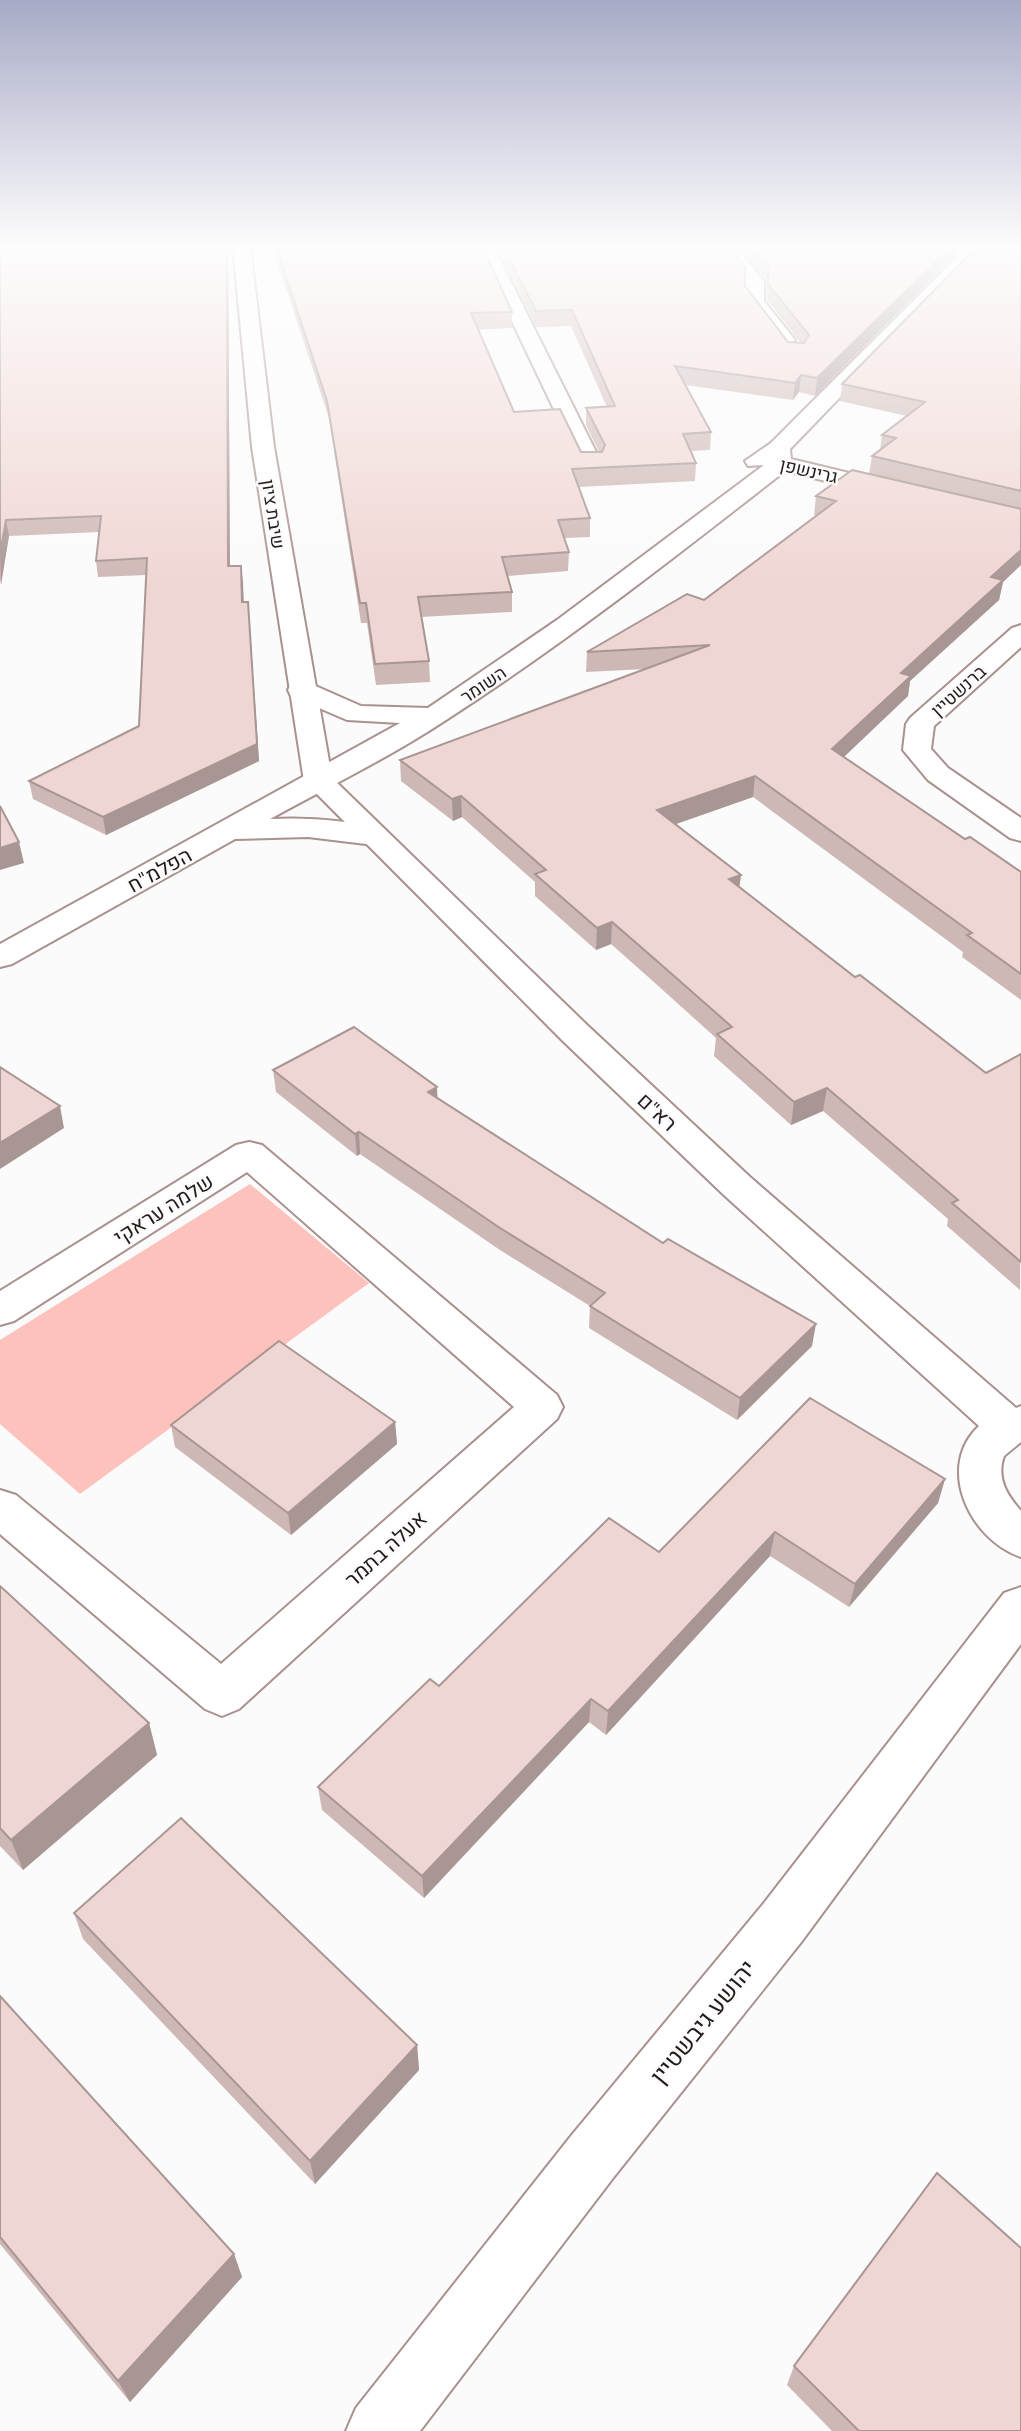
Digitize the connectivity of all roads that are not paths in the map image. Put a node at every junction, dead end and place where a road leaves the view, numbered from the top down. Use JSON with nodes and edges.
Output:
{"nodes":[{"id":1,"x":253,"y":359,"type":"edge"},
{"id":2,"x":542,"y":359,"type":"edge"},
{"id":3,"x":867,"y":359,"type":"edge"},
{"id":4,"x":773,"y":457,"type":"junction"},
{"id":5,"x":591,"y":464,"type":"edge"},
{"id":6,"x":898,"y":471,"type":"edge"},
{"id":7,"x":916,"y":495,"type":"edge"},
{"id":8,"x":1021,"y":633,"type":"edge"},
{"id":9,"x":301,"y":690,"type":"junction"},
{"id":10,"x":434,"y":716,"type":"junction"},
{"id":11,"x":318,"y":781,"type":"junction"},
{"id":12,"x":225,"y":832,"type":"junction"},
{"id":13,"x":1021,"y":832,"type":"edge"},
{"id":14,"x":374,"y":836,"type":"junction"},
{"id":15,"x":0,"y":957,"type":"edge"},
{"id":16,"x":320,"y":1212,"type":"joint"},
{"id":17,"x":0,"y":1310,"type":"edge"},
{"id":18,"x":1015,"y":1425,"type":"edge"},
{"id":19,"x":0,"y":1508,"type":"edge"},
{"id":20,"x":1021,"y":1538,"type":"edge"},
{"id":21,"x":1021,"y":1607,"type":"edge"},
{"id":22,"x":379,"y":2431,"type":"edge"}],
"edges":[{"from":1,"to":9,"type":"street","name":"שיבת ציון"},
{"from":2,"to":5,"type":"street"},
{"from":3,"to":4,"type":"street","name":"השומר"},
{"from":4,"to":6,"type":"street","name":"גרינשפן"},
{"from":4,"to":7,"type":"street","name":"גרינשפן"},
{"from":4,"to":10,"type":"street","name":"השומר"},
{"from":8,"to":13,"type":"street","name":"ברנשטיין"},
{"from":9,"to":10,"type":"street"},
{"from":9,"to":11,"type":"street","name":"שיבת ציון"},
{"from":10,"to":11,"type":"street","name":"השומר"},
{"from":11,"to":12,"type":"street","name":"הפלמ\"ח"},
{"from":11,"to":14,"type":"street","name":"רא\"ם"},
{"from":12,"to":14,"type":"street"},
{"from":12,"to":15,"type":"street","name":"הפלמ\"ח"},
{"from":14,"to":18,"type":"street","name":"רא\"ם"},
{"from":16,"to":17,"type":"street","name":"שלמה עראקי"},
{"from":16,"to":19,"type":"street","name":"אעלה בתמר"},
{"from":18,"to":20,"type":"street"},
{"from":21,"to":22,"type":"street","name":"יהושע גיבשטיין"}]}
